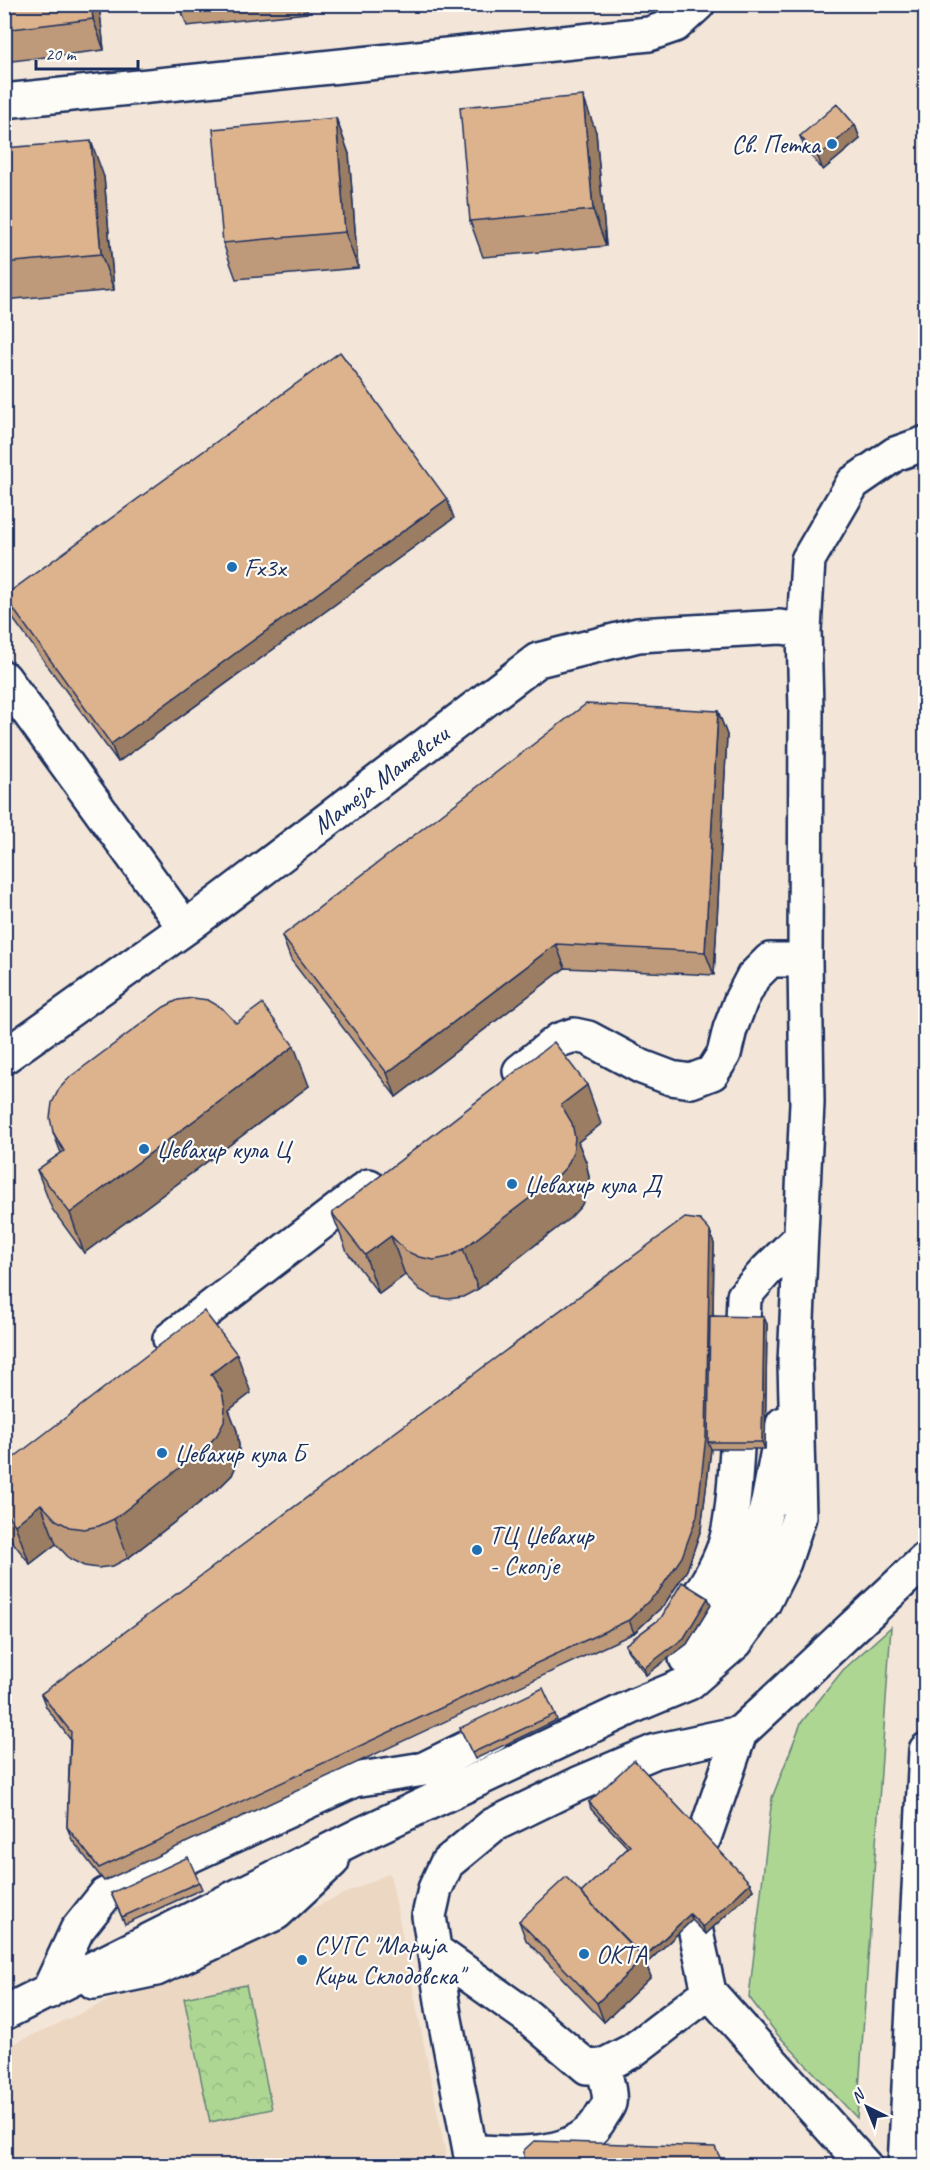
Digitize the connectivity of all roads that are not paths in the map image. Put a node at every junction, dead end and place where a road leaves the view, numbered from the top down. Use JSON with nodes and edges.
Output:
{"nodes":[{"id":1,"x":698,"y":4,"type":"edge"},
{"id":2,"x":4,"y":101,"type":"edge"},
{"id":3,"x":926,"y":443,"type":"edge"},
{"id":4,"x":804,"y":630,"type":"junction"},
{"id":5,"x":4,"y":678,"type":"edge"},
{"id":6,"x":185,"y":927,"type":"junction"},
{"id":7,"x":805,"y":960,"type":"junction"},
{"id":8,"x":4,"y":1057,"type":"edge"},
{"id":9,"x":496,"y":1089,"type":"edge"},
{"id":10,"x":392,"y":1168,"type":"edge"},
{"id":11,"x":800,"y":1238,"type":"junction"},
{"id":12,"x":743,"y":1324,"type":"edge"},
{"id":13,"x":146,"y":1358,"type":"edge"},
{"id":14,"x":737,"y":1449,"type":"edge"},
{"id":15,"x":926,"y":1559,"type":"edge"},
{"id":16,"x":688,"y":1613,"type":"edge"},
{"id":17,"x":740,"y":1733,"type":"junction"},
{"id":18,"x":493,"y":1735,"type":"edge"},
{"id":19,"x":926,"y":1750,"type":"edge"},
{"id":20,"x":704,"y":1838,"type":"edge"},
{"id":21,"x":140,"y":1899,"type":"edge"},
{"id":22,"x":694,"y":1923,"type":"edge"},
{"id":23,"x":77,"y":1930,"type":"junction"},
{"id":24,"x":434,"y":1950,"type":"junction"},
{"id":25,"x":48,"y":1992,"type":"junction"},
{"id":26,"x":709,"y":1992,"type":"junction"},
{"id":27,"x":4,"y":2013,"type":"edge"},
{"id":28,"x":603,"y":2066,"type":"junction"},
{"id":29,"x":472,"y":2158,"type":"edge"},
{"id":30,"x":865,"y":2166,"type":"edge"},
{"id":31,"x":905,"y":2166,"type":"edge"}],
"edges":[{"from":1,"to":2,"type":"street"},
{"from":3,"to":4,"type":"street"},
{"from":4,"to":6,"type":"street","name":"Матеја Матевски"},
{"from":4,"to":7,"type":"street"},
{"from":5,"to":6,"type":"street"},
{"from":6,"to":8,"type":"street","name":"Матеја Матевски"},
{"from":7,"to":9,"type":"street"},
{"from":7,"to":11,"type":"street"},
{"from":10,"to":13,"type":"street"},
{"from":11,"to":12,"type":"street"},
{"from":11,"to":25,"type":"street"},
{"from":14,"to":16,"type":"street"},
{"from":15,"to":17,"type":"street"},
{"from":17,"to":20,"type":"street"},
{"from":17,"to":24,"type":"street"},
{"from":18,"to":23,"type":"street"},
{"from":19,"to":31,"type":"street"},
{"from":21,"to":23,"type":"street"},
{"from":22,"to":26,"type":"street"},
{"from":23,"to":25,"type":"street"},
{"from":24,"to":28,"type":"street"},
{"from":24,"to":29,"type":"street"},
{"from":25,"to":27,"type":"street"},
{"from":26,"to":28,"type":"street"},
{"from":26,"to":30,"type":"street"},
{"from":28,"to":29,"type":"street"}]}
